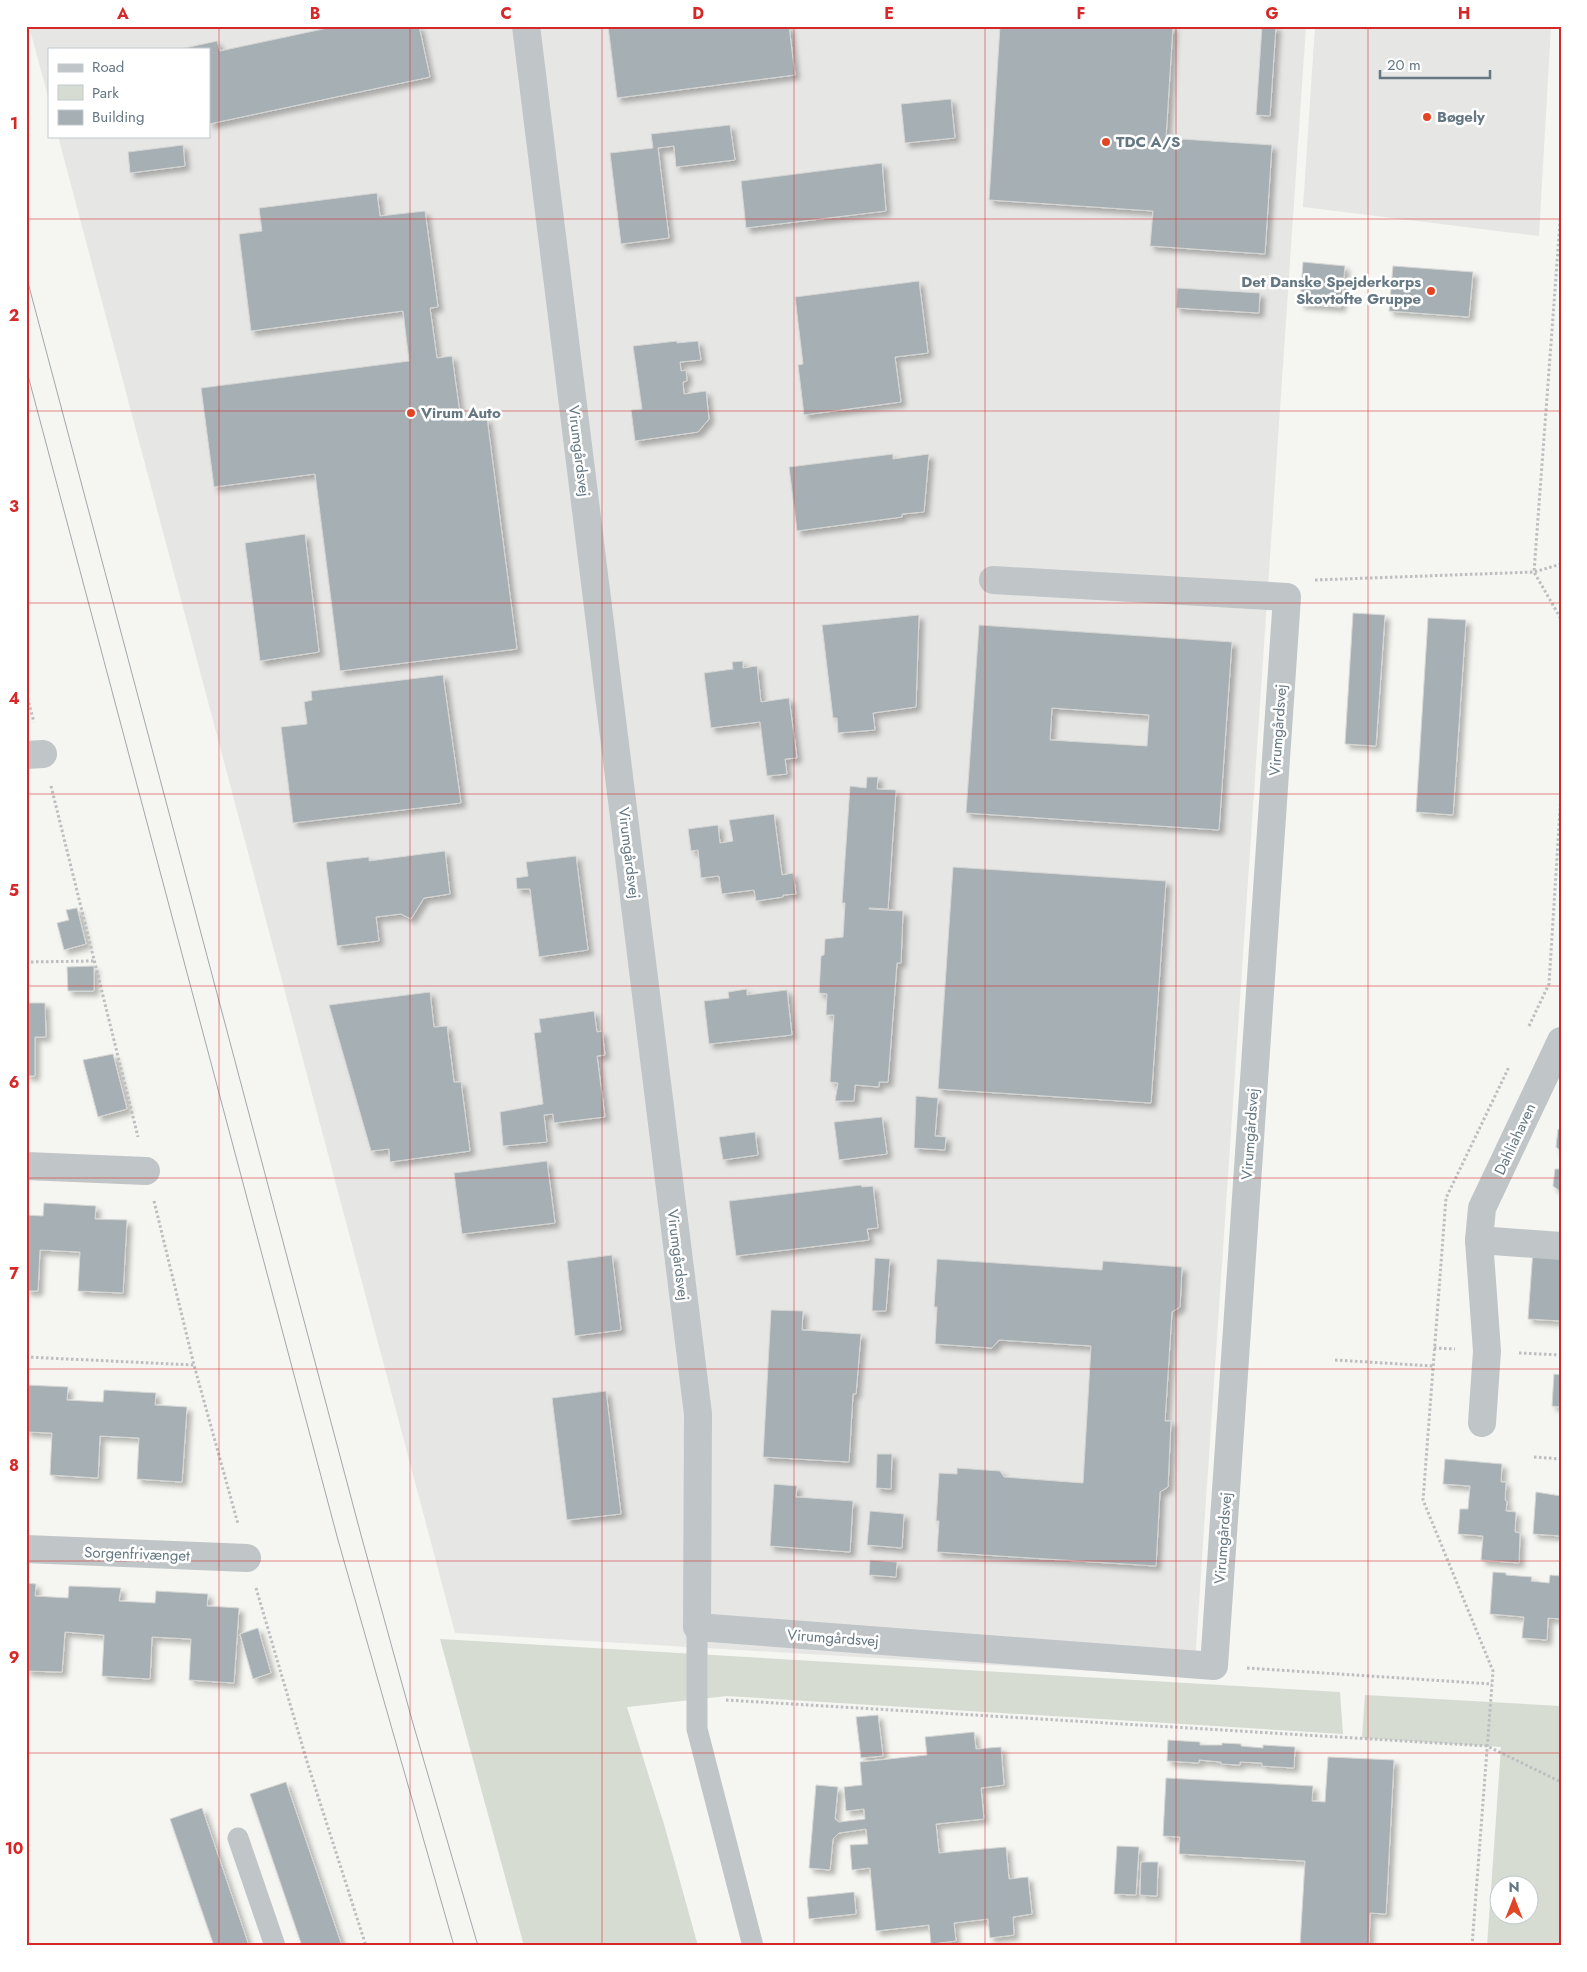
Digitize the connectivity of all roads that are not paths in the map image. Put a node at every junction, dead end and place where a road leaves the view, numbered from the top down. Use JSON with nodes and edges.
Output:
{"nodes":[{"id":1,"x":526,"y":26,"type":"edge"},
{"id":2,"x":993,"y":580,"type":"dead end"},
{"id":3,"x":1561,"y":1041,"type":"edge"},
{"id":4,"x":26,"y":1166,"type":"edge"},
{"id":5,"x":146,"y":1171,"type":"road end"},
{"id":6,"x":1479,"y":1240,"type":"junction"},
{"id":7,"x":1561,"y":1246,"type":"edge"},
{"id":8,"x":1482,"y":1423,"type":"dead end"},
{"id":9,"x":26,"y":1549,"type":"edge"},
{"id":10,"x":247,"y":1558,"type":"road end"},
{"id":11,"x":697,"y":1627,"type":"junction"},
{"id":12,"x":238,"y":1838,"type":"dead end"},
{"id":13,"x":275,"y":1946,"type":"edge"},
{"id":14,"x":753,"y":1946,"type":"edge"}],
"edges":[{"from":1,"to":11,"type":"street","name":"Virumgårdsvej"},
{"from":2,"to":11,"type":"street","name":"Virumgårdsvej"},
{"from":3,"to":6,"type":"street","name":"Dahliahaven"},
{"from":4,"to":5,"type":"street"},
{"from":6,"to":7,"type":"street"},
{"from":6,"to":8,"type":"street","name":"Dahliahaven"},
{"from":9,"to":10,"type":"street","name":"Sorgenfrivænget"},
{"from":11,"to":14,"type":"lane"},
{"from":12,"to":13,"type":"lane"}]}
